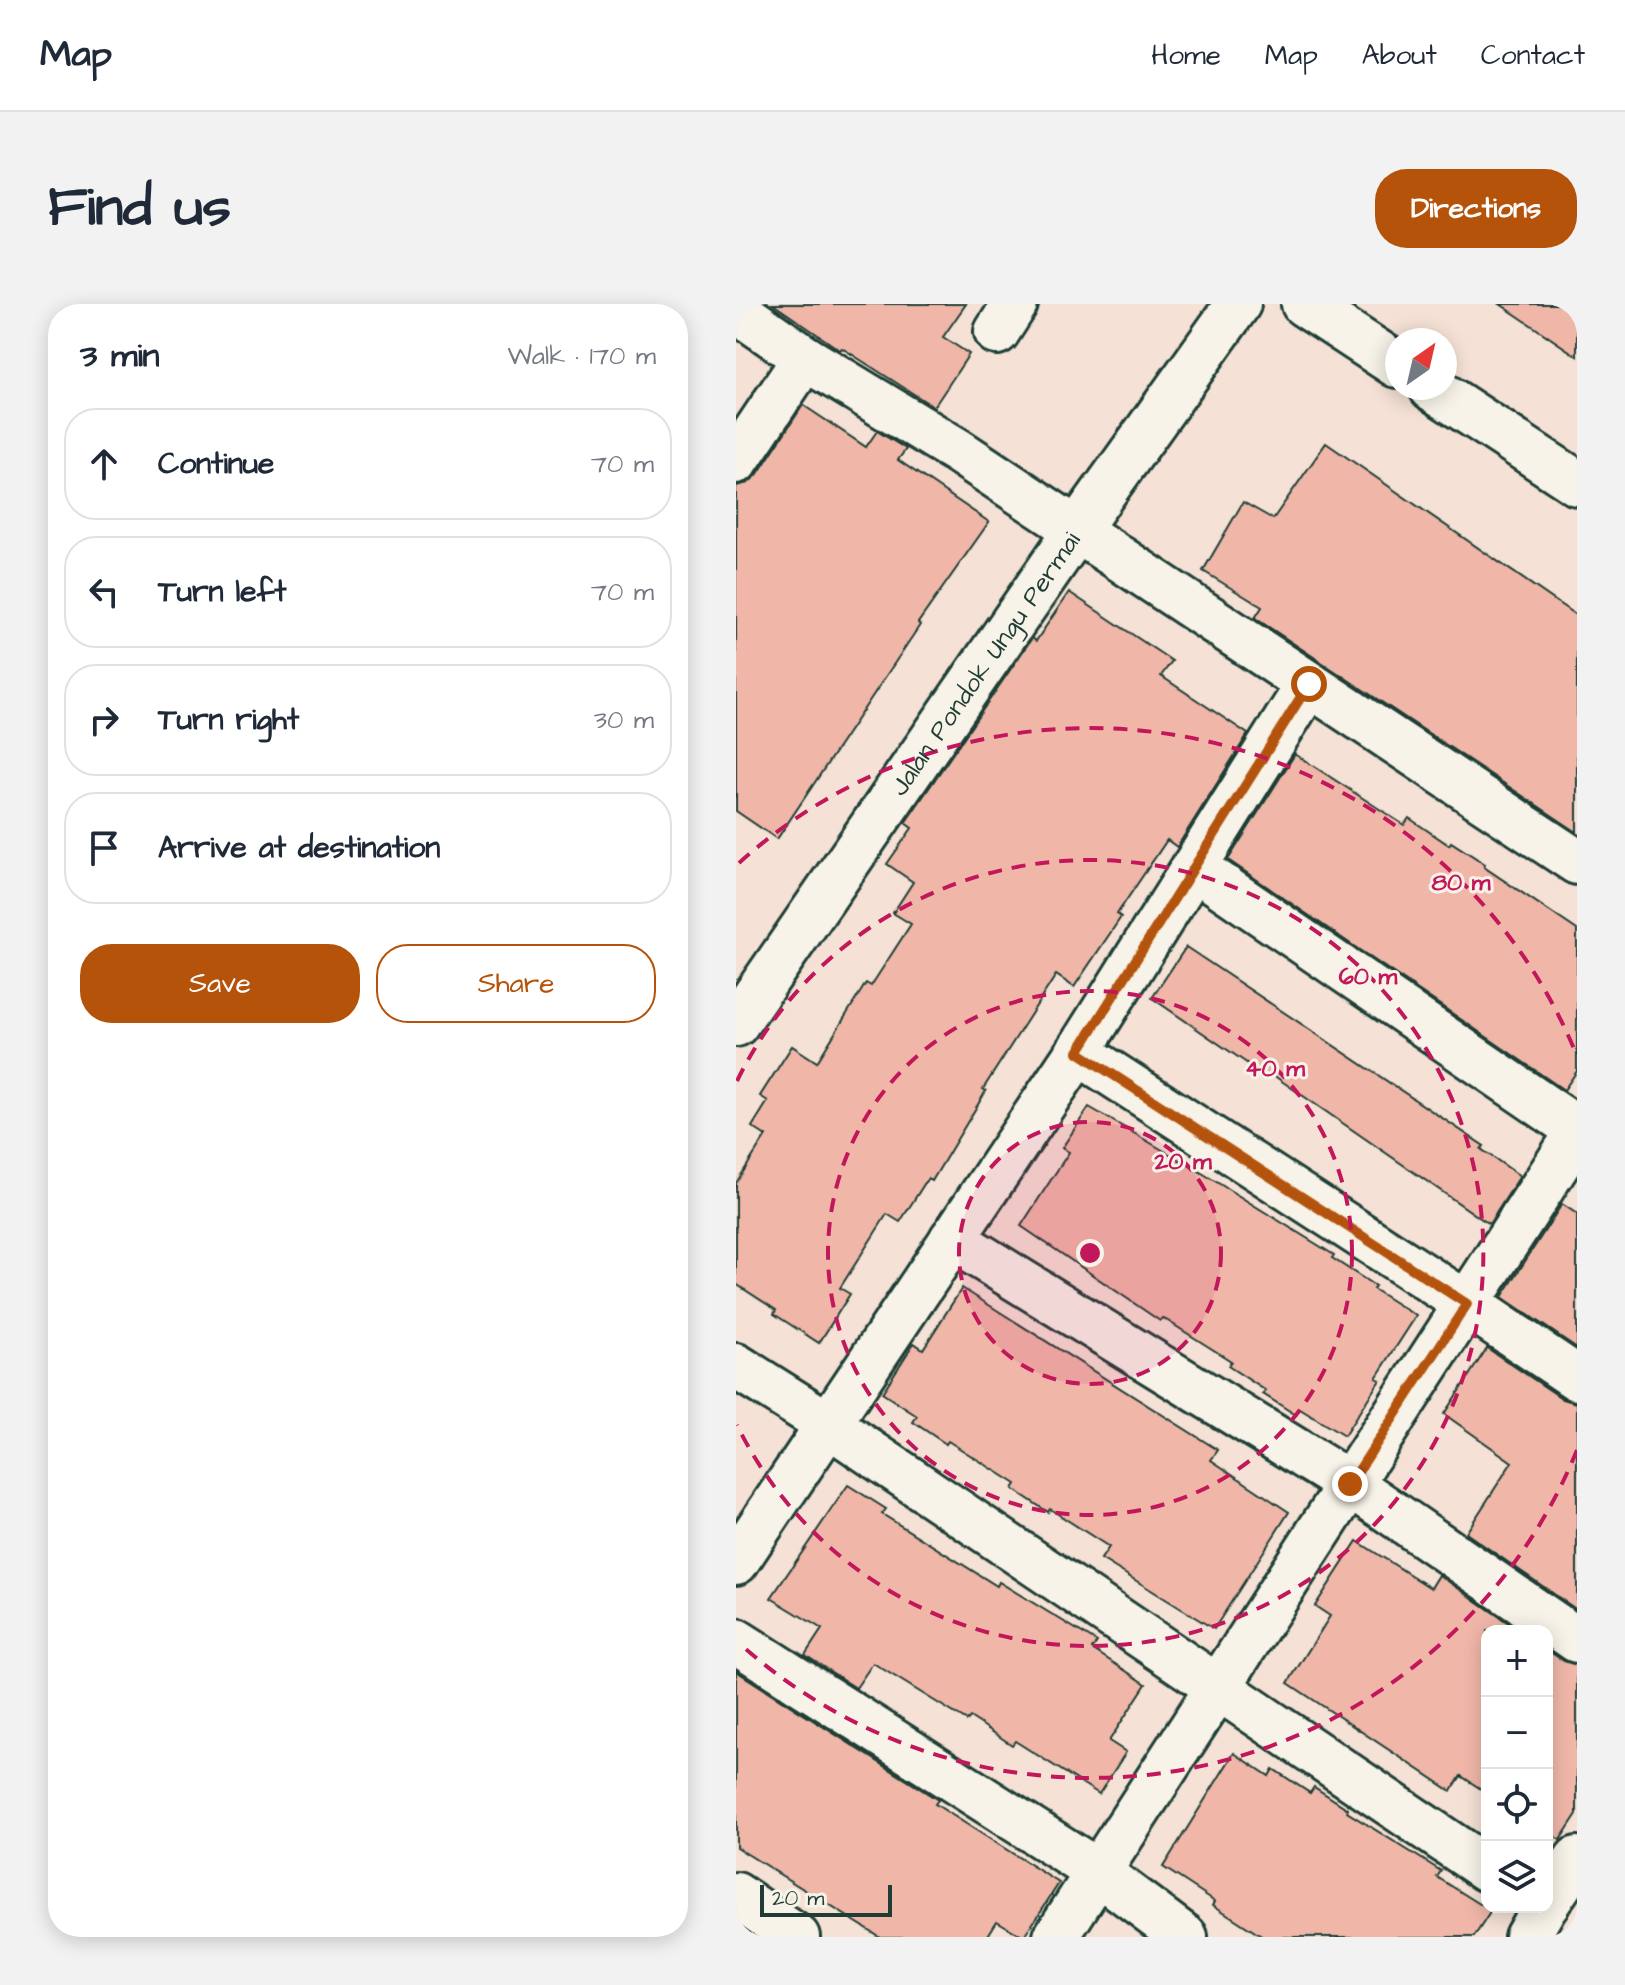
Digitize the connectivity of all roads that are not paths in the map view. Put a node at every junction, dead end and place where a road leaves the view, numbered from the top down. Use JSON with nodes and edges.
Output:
{"nodes":[{"id":1,"x":1238,"y":304,"type":"edge"},
{"id":2,"x":1304,"y":304,"type":"edge"},
{"id":3,"x":736,"y":310,"type":"edge"},
{"id":4,"x":1385,"y":357,"type":"edge"},
{"id":5,"x":805,"y":358,"type":"junction"},
{"id":6,"x":1450,"y":400,"type":"edge"},
{"id":7,"x":736,"y":461,"type":"edge"},
{"id":8,"x":1577,"y":483,"type":"edge"},
{"id":9,"x":1076,"y":531,"type":"junction"},
{"id":10,"x":1309,"y":684,"type":"junction"},
{"id":11,"x":1577,"y":862,"type":"edge"},
{"id":12,"x":1194,"y":867,"type":"junction"},
{"id":13,"x":736,"y":1024,"type":"edge"},
{"id":14,"x":1078,"y":1052,"type":"junction"},
{"id":15,"x":1577,"y":1132,"type":"edge"},
{"id":16,"x":952,"y":1239,"type":"junction"},
{"id":17,"x":1467,"y":1304,"type":"junction"},
{"id":18,"x":736,"y":1366,"type":"edge"},
{"id":19,"x":1577,"y":1378,"type":"edge"},
{"id":20,"x":828,"y":1424,"type":"junction"},
{"id":21,"x":1350,"y":1484,"type":"junction"},
{"id":22,"x":736,"y":1562,"type":"edge"},
{"id":23,"x":1577,"y":1640,"type":"edge"},
{"id":24,"x":736,"y":1641,"type":"edge"},
{"id":25,"x":1217,"y":1689,"type":"junction"},
{"id":26,"x":1577,"y":1859,"type":"edge"},
{"id":27,"x":1481,"y":1865,"type":"edge"},
{"id":28,"x":1098,"y":1872,"type":"junction"},
{"id":29,"x":1553,"y":1894,"type":"edge"},
{"id":30,"x":736,"y":1895,"type":"edge"},
{"id":31,"x":1541,"y":1913,"type":"edge"},
{"id":32,"x":797,"y":1937,"type":"edge"},
{"id":33,"x":1056,"y":1937,"type":"edge"},
{"id":34,"x":1185,"y":1937,"type":"edge"},
{"id":35,"x":1527,"y":1937,"type":"edge"}],
"edges":[{"from":1,"to":9,"type":"street","name":"Jalan Pondok Ungu Permai"},
{"from":2,"to":4,"type":"street"},
{"from":3,"to":5,"type":"street"},
{"from":5,"to":7,"type":"street"},
{"from":5,"to":9,"type":"street"},
{"from":6,"to":8,"type":"street"},
{"from":9,"to":10,"type":"street"},
{"from":9,"to":13,"type":"street","name":"Jalan Pondok Ungu Permai"},
{"from":10,"to":11,"type":"street"},
{"from":10,"to":12,"type":"street"},
{"from":12,"to":14,"type":"street"},
{"from":12,"to":15,"type":"street"},
{"from":14,"to":16,"type":"street"},
{"from":14,"to":17,"type":"street"},
{"from":15,"to":17,"type":"street"},
{"from":16,"to":20,"type":"street"},
{"from":16,"to":21,"type":"street"},
{"from":17,"to":19,"type":"street"},
{"from":17,"to":21,"type":"street"},
{"from":18,"to":20,"type":"street"},
{"from":20,"to":22,"type":"street"},
{"from":20,"to":25,"type":"street"},
{"from":21,"to":23,"type":"street"},
{"from":21,"to":25,"type":"street"},
{"from":24,"to":28,"type":"street"},
{"from":25,"to":27,"type":"street"},
{"from":25,"to":28,"type":"street"},
{"from":26,"to":29,"type":"street"},
{"from":28,"to":33,"type":"street"},
{"from":28,"to":34,"type":"street"},
{"from":30,"to":32,"type":"street"},
{"from":31,"to":35,"type":"street"}]}
